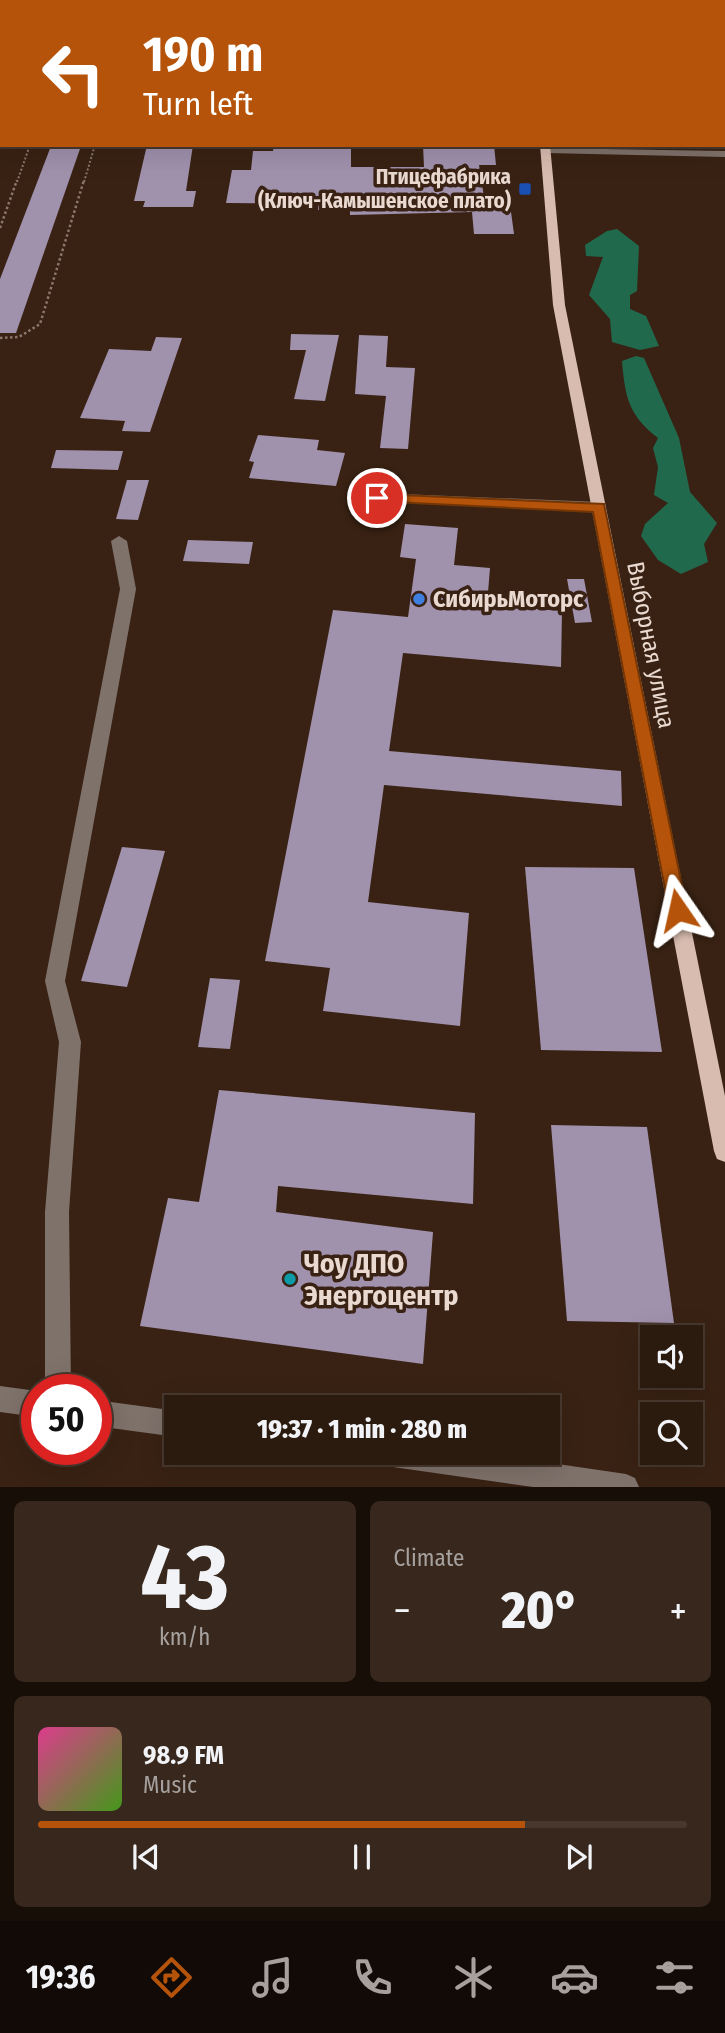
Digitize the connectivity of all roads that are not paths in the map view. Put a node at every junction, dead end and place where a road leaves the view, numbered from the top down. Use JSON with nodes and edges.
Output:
{"nodes":[{"id":1,"x":544,"y":147,"type":"edge"},
{"id":2,"x":725,"y":154,"type":"edge"},
{"id":3,"x":377,"y":498,"type":"dead end"},
{"id":4,"x":599,"y":508,"type":"junction"},
{"id":5,"x":119,"y":541,"type":"dead end"},
{"id":6,"x":725,"y":1151,"type":"edge"},
{"id":7,"x":58,"y":1374,"type":"edge"},
{"id":8,"x":0,"y":1399,"type":"edge"},
{"id":9,"x":21,"y":1402,"type":"edge"},
{"id":10,"x":112,"y":1415,"type":"edge"},
{"id":11,"x":164,"y":1422,"type":"edge"},
{"id":12,"x":471,"y":1465,"type":"edge"},
{"id":13,"x":626,"y":1487,"type":"edge"}],
"edges":[{"from":1,"to":2,"type":"street"},
{"from":1,"to":4,"type":"main road","name":"Выборная улица"},
{"from":3,"to":4,"type":"street"},
{"from":4,"to":6,"type":"main road","name":"Выборная улица"},
{"from":5,"to":7,"type":"street"},
{"from":8,"to":9,"type":"street"},
{"from":10,"to":11,"type":"street"},
{"from":12,"to":13,"type":"street"}]}
